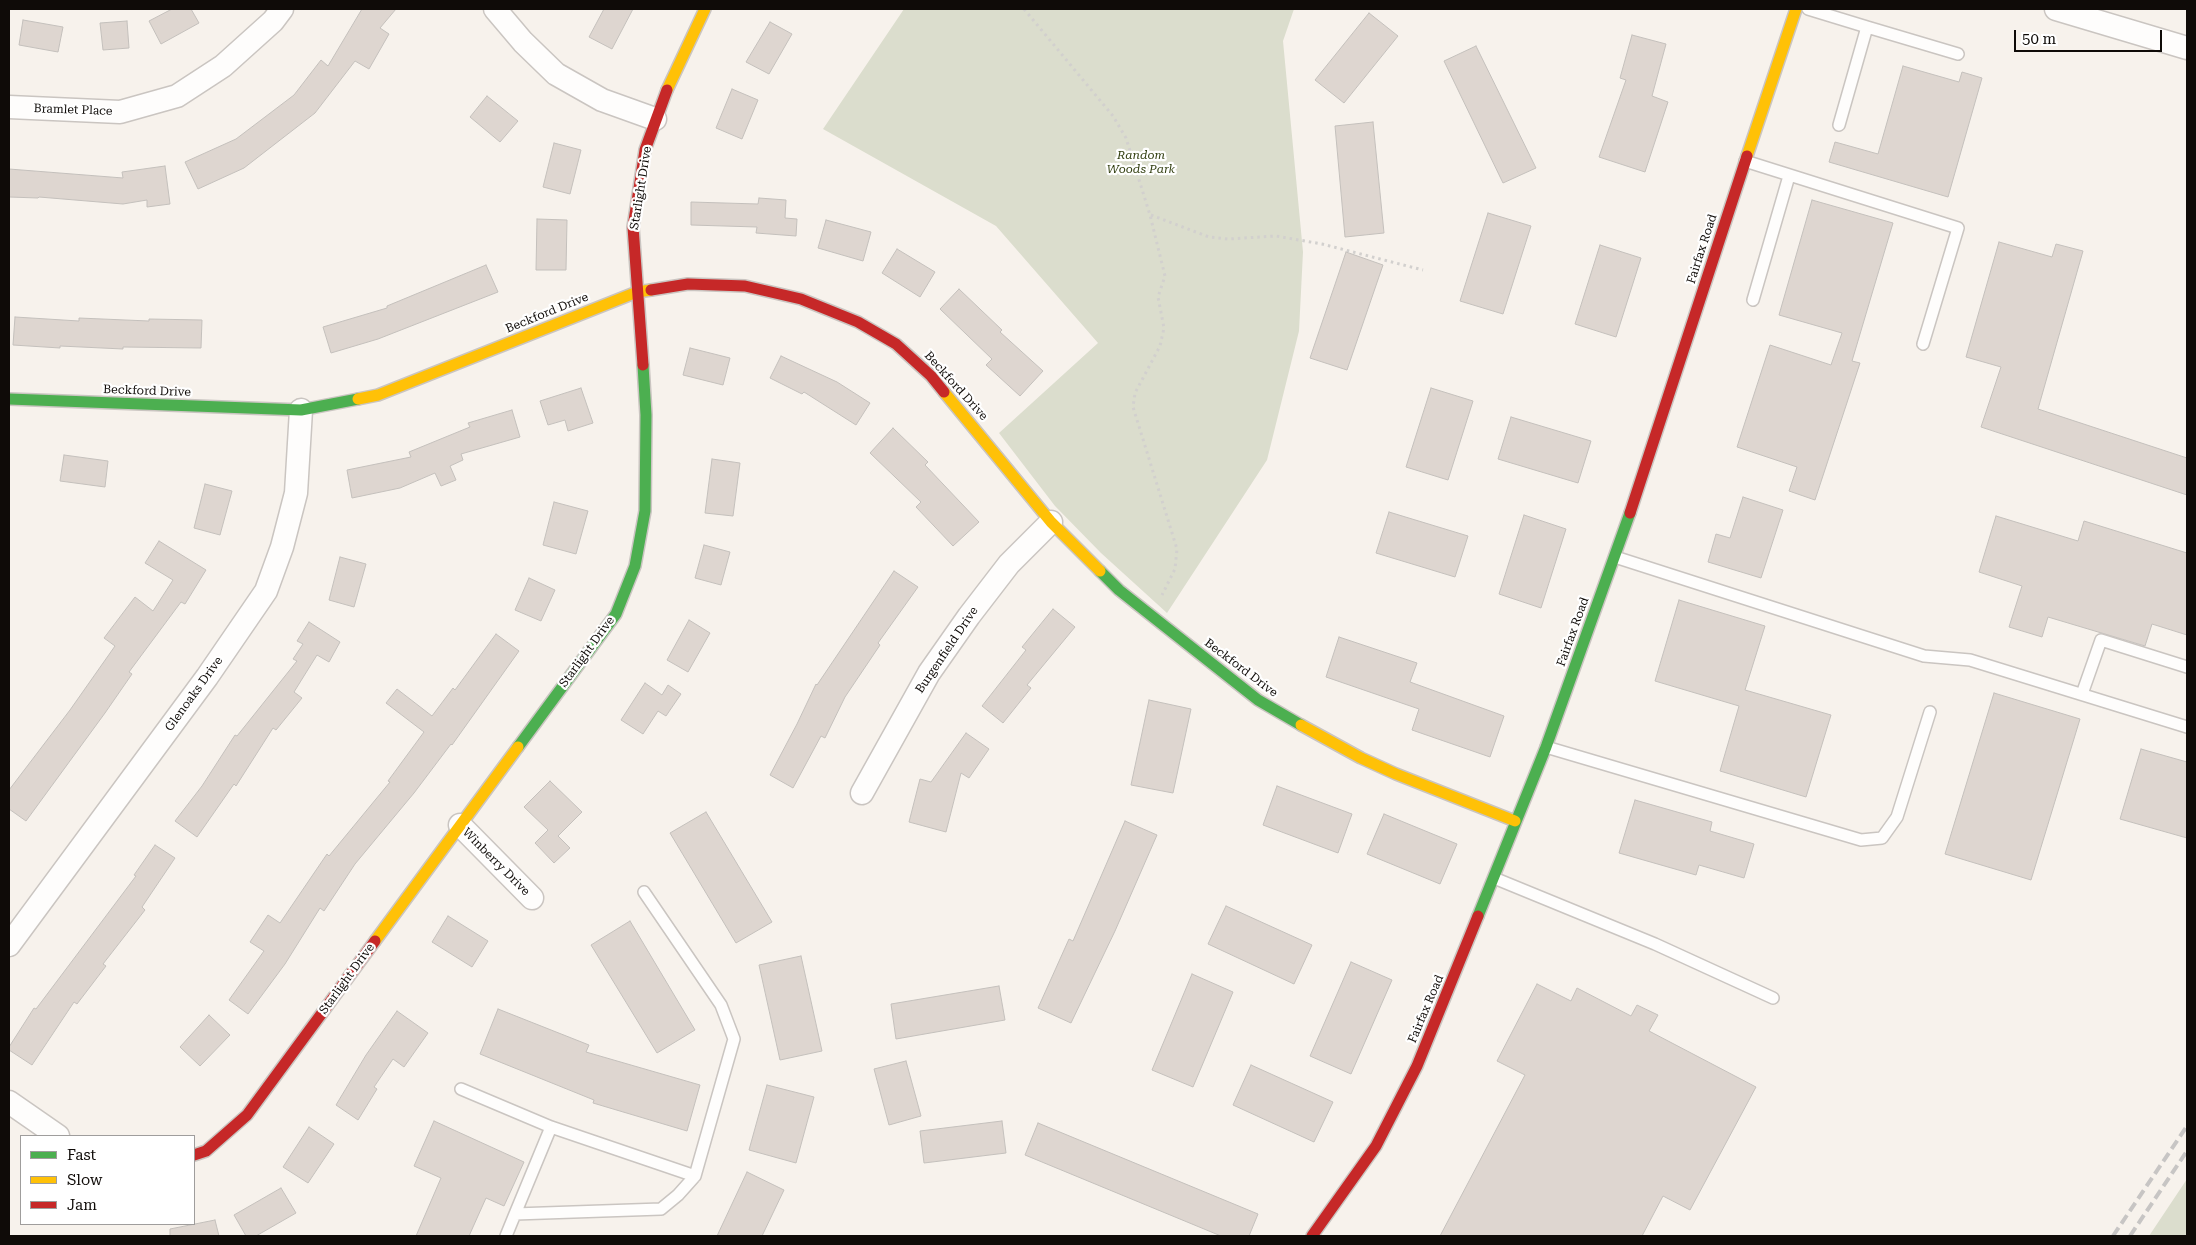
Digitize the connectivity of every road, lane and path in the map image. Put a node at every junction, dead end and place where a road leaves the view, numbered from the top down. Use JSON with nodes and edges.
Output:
{"nodes":[{"id":1,"x":282,"y":9,"type":"edge"},
{"id":2,"x":495,"y":9,"type":"edge"},
{"id":3,"x":705,"y":9,"type":"edge"},
{"id":4,"x":1024,"y":9,"type":"edge"},
{"id":5,"x":1796,"y":9,"type":"edge"},
{"id":6,"x":1808,"y":9,"type":"edge"},
{"id":7,"x":2056,"y":9,"type":"edge"},
{"id":8,"x":1866,"y":26,"type":"junction"},
{"id":9,"x":2187,"y":48,"type":"edge"},
{"id":10,"x":1958,"y":54,"type":"dead end"},
{"id":11,"x":9,"y":107,"type":"edge"},
{"id":12,"x":655,"y":119,"type":"junction"},
{"id":13,"x":1839,"y":125,"type":"dead end"},
{"id":14,"x":1745,"y":162,"type":"junction"},
{"id":15,"x":1789,"y":176,"type":"junction"},
{"id":16,"x":1150,"y":214,"type":"junction"},
{"id":17,"x":1423,"y":270,"type":"dead end"},
{"id":18,"x":637,"y":292,"type":"junction"},
{"id":19,"x":1753,"y":300,"type":"dead end"},
{"id":20,"x":1923,"y":344,"type":"dead end"},
{"id":21,"x":9,"y":399,"type":"edge"},
{"id":22,"x":301,"y":410,"type":"junction"},
{"id":23,"x":1051,"y":522,"type":"junction"},
{"id":24,"x":1614,"y":557,"type":"junction"},
{"id":25,"x":1151,"y":616,"type":"junction"},
{"id":26,"x":2187,"y":667,"type":"edge"},
{"id":27,"x":2082,"y":694,"type":"junction"},
{"id":28,"x":1930,"y":712,"type":"dead end"},
{"id":29,"x":2187,"y":726,"type":"edge"},
{"id":30,"x":1546,"y":747,"type":"junction"},
{"id":31,"x":862,"y":793,"type":"dead end"},
{"id":32,"x":1515,"y":821,"type":"junction"},
{"id":33,"x":460,"y":825,"type":"junction"},
{"id":34,"x":1494,"y":878,"type":"junction"},
{"id":35,"x":644,"y":892,"type":"dead end"},
{"id":36,"x":532,"y":898,"type":"dead end"},
{"id":37,"x":9,"y":945,"type":"edge"},
{"id":38,"x":1773,"y":998,"type":"dead end"},
{"id":39,"x":461,"y":1090,"type":"dead end"},
{"id":40,"x":9,"y":1102,"type":"edge"},
{"id":41,"x":551,"y":1127,"type":"junction"},
{"id":42,"x":57,"y":1135,"type":"edge"},
{"id":43,"x":195,"y":1155,"type":"edge"},
{"id":44,"x":695,"y":1176,"type":"junction"},
{"id":45,"x":515,"y":1214,"type":"junction"},
{"id":46,"x":506,"y":1236,"type":"edge"},
{"id":47,"x":1312,"y":1236,"type":"edge"}],
"edges":[{"from":1,"to":11,"type":"street","name":"Bramlet Place"},
{"from":2,"to":12,"type":"street"},
{"from":3,"to":12,"type":"street","name":"Starlight Drive"},
{"from":4,"to":16,"type":"path"},
{"from":5,"to":14,"type":"street","name":"Fairfax Road"},
{"from":6,"to":8,"type":"lane"},
{"from":7,"to":9,"type":"street"},
{"from":8,"to":10,"type":"lane"},
{"from":8,"to":13,"type":"lane"},
{"from":12,"to":18,"type":"street","name":"Starlight Drive"},
{"from":14,"to":15,"type":"lane"},
{"from":14,"to":24,"type":"street","name":"Fairfax Road"},
{"from":15,"to":19,"type":"lane"},
{"from":15,"to":20,"type":"lane"},
{"from":16,"to":17,"type":"path"},
{"from":16,"to":25,"type":"path"},
{"from":18,"to":22,"type":"street","name":"Beckford Drive"},
{"from":18,"to":23,"type":"street","name":"Beckford Drive"},
{"from":18,"to":33,"type":"street","name":"Starlight Drive"},
{"from":21,"to":22,"type":"street","name":"Beckford Drive"},
{"from":22,"to":37,"type":"street","name":"Glenoaks Drive"},
{"from":23,"to":25,"type":"street","name":"Beckford Drive"},
{"from":23,"to":31,"type":"street","name":"Burgenfield Drive"},
{"from":24,"to":27,"type":"lane"},
{"from":24,"to":30,"type":"street","name":"Fairfax Road"},
{"from":25,"to":32,"type":"street","name":"Beckford Drive"},
{"from":26,"to":27,"type":"lane"},
{"from":27,"to":29,"type":"lane"},
{"from":28,"to":30,"type":"lane"},
{"from":30,"to":32,"type":"street","name":"Fairfax Road"},
{"from":32,"to":34,"type":"street","name":"Fairfax Road"},
{"from":33,"to":36,"type":"street","name":"Winberry Drive"},
{"from":33,"to":43,"type":"street","name":"Starlight Drive"},
{"from":34,"to":38,"type":"lane"},
{"from":34,"to":47,"type":"street","name":"Fairfax Road"},
{"from":35,"to":44,"type":"lane"},
{"from":39,"to":41,"type":"lane"},
{"from":40,"to":42,"type":"street"},
{"from":41,"to":44,"type":"lane"},
{"from":41,"to":45,"type":"lane"},
{"from":44,"to":45,"type":"lane"},
{"from":45,"to":46,"type":"lane"}]}
